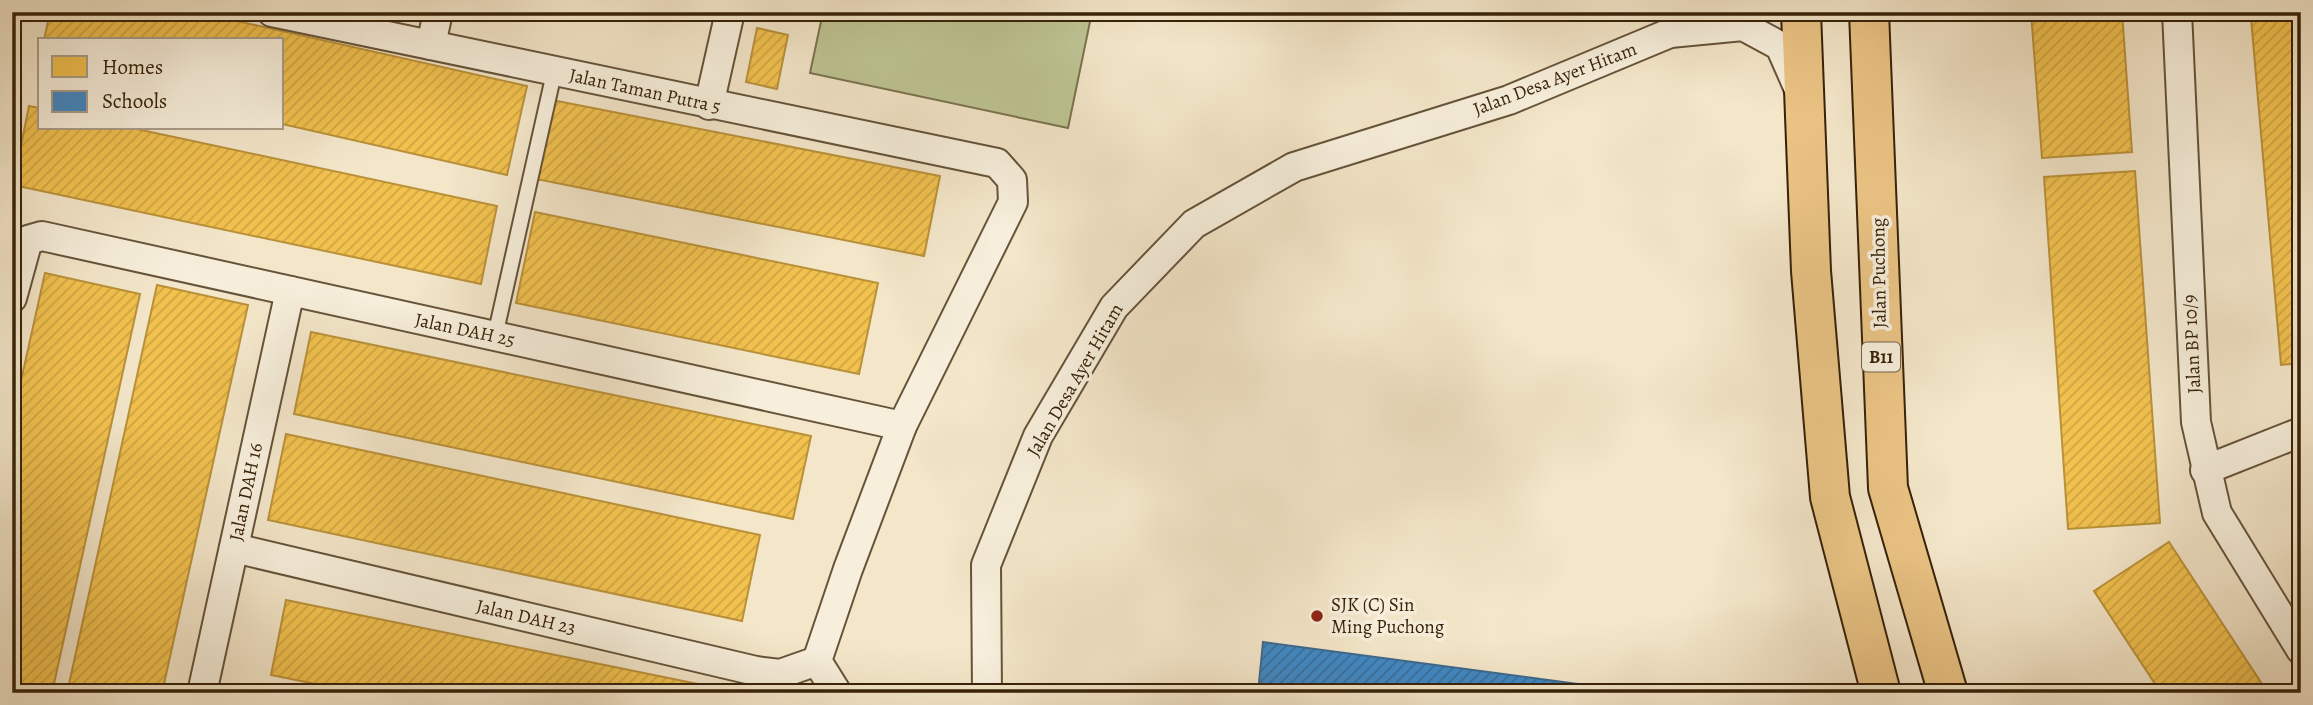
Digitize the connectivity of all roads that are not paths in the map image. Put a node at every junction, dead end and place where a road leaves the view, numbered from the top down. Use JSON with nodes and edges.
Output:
{"nodes":[{"id":1,"x":272,"y":12,"type":"edge"},
{"id":2,"x":438,"y":12,"type":"edge"},
{"id":3,"x":730,"y":12,"type":"edge"},
{"id":4,"x":1692,"y":12,"type":"edge"},
{"id":5,"x":1801,"y":12,"type":"edge"},
{"id":6,"x":1870,"y":12,"type":"edge"},
{"id":7,"x":2177,"y":12,"type":"edge"},
{"id":8,"x":1670,"y":33,"type":"junction"},
{"id":9,"x":431,"y":45,"type":"junction"},
{"id":10,"x":554,"y":73,"type":"junction"},
{"id":11,"x":1805,"y":103,"type":"junction"},
{"id":12,"x":709,"y":105,"type":"junction"},
{"id":13,"x":290,"y":291,"type":"junction"},
{"id":14,"x":12,"y":298,"type":"edge"},
{"id":15,"x":495,"y":336,"type":"junction"},
{"id":16,"x":902,"y":426,"type":"junction"},
{"id":17,"x":2301,"y":432,"type":"edge"},
{"id":18,"x":2205,"y":470,"type":"junction"},
{"id":19,"x":234,"y":548,"type":"junction"},
{"id":20,"x":2301,"y":650,"type":"edge"},
{"id":21,"x":817,"y":661,"type":"junction"},
{"id":22,"x":202,"y":693,"type":"edge"},
{"id":23,"x":837,"y":693,"type":"edge"},
{"id":24,"x":987,"y":693,"type":"edge"},
{"id":25,"x":1881,"y":693,"type":"edge"},
{"id":26,"x":1948,"y":693,"type":"edge"}],
"edges":[{"from":1,"to":9,"type":"street","name":"Jalan Taman Putra 5"},
{"from":2,"to":9,"type":"street"},
{"from":3,"to":12,"type":"street"},
{"from":4,"to":8,"type":"street","name":"Jalan Desa Ayer Hitam"},
{"from":5,"to":11,"type":"main road"},
{"from":6,"to":26,"type":"main road","name":"Jalan Puchong","number":"B11"},
{"from":7,"to":18,"type":"street","name":"Jalan BP 10/9"},
{"from":8,"to":11,"type":"street","name":"Jalan Desa Ayer Hitam"},
{"from":8,"to":24,"type":"street","name":"Jalan Desa Ayer Hitam"},
{"from":9,"to":10,"type":"street","name":"Jalan Taman Putra 5"},
{"from":10,"to":12,"type":"street","name":"Jalan Taman Putra 5"},
{"from":10,"to":15,"type":"lane"},
{"from":11,"to":25,"type":"main road"},
{"from":12,"to":16,"type":"street","name":"Jalan Taman Putra 5"},
{"from":13,"to":14,"type":"street","name":"Jalan DAH 25"},
{"from":13,"to":15,"type":"street","name":"Jalan DAH 25"},
{"from":13,"to":19,"type":"street","name":"Jalan DAH 16"},
{"from":15,"to":16,"type":"street","name":"Jalan DAH 25"},
{"from":16,"to":21,"type":"street"},
{"from":17,"to":18,"type":"street"},
{"from":18,"to":20,"type":"street","name":"Jalan BP 10/9"},
{"from":19,"to":21,"type":"street","name":"Jalan DAH 23"},
{"from":19,"to":22,"type":"street","name":"Jalan DAH 16"},
{"from":21,"to":23,"type":"street"}]}
